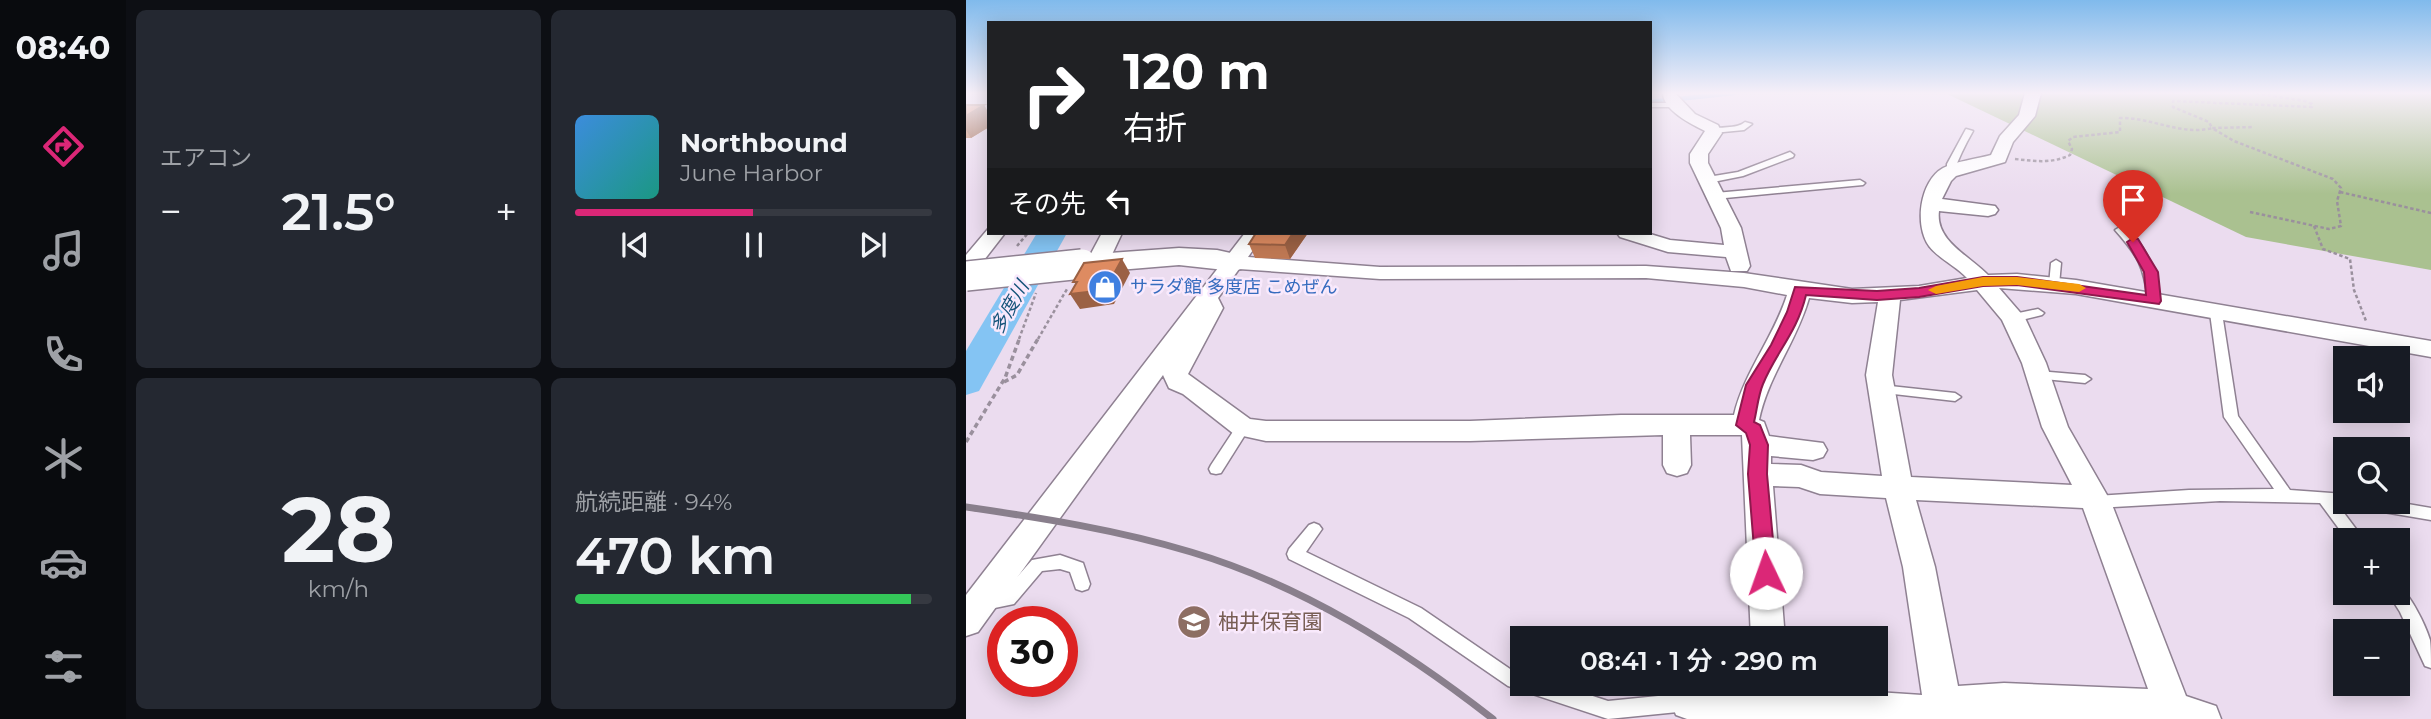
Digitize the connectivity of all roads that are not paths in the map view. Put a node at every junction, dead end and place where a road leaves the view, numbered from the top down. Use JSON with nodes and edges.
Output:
{"nodes":[{"id":1,"x":1709,"y":127,"type":"edge"},
{"id":2,"x":1745,"y":127,"type":"edge"},
{"id":3,"x":2016,"y":127,"type":"edge"},
{"id":4,"x":1713,"y":131,"type":"junction"},
{"id":5,"x":1969,"y":131,"type":"dead end"},
{"id":6,"x":1790,"y":155,"type":"dead end"},
{"id":7,"x":1951,"y":172,"type":"junction"},
{"id":8,"x":1860,"y":183,"type":"dead end"},
{"id":9,"x":1711,"y":188,"type":"junction"},
{"id":10,"x":1930,"y":204,"type":"junction"},
{"id":11,"x":1987,"y":210,"type":"dead end"},
{"id":12,"x":2120,"y":230,"type":"dead end"},
{"id":13,"x":993,"y":235,"type":"edge"},
{"id":14,"x":1111,"y":235,"type":"edge"},
{"id":15,"x":1254,"y":235,"type":"edge"},
{"id":16,"x":1633,"y":235,"type":"edge"},
{"id":17,"x":1735,"y":252,"type":"junction"},
{"id":18,"x":1234,"y":262,"type":"junction"},
{"id":19,"x":1090,"y":264,"type":"junction"},
{"id":20,"x":966,"y":268,"type":"edge"},
{"id":21,"x":966,"y":276,"type":"edge"},
{"id":22,"x":1744,"y":280,"type":"junction"},
{"id":23,"x":1983,"y":282,"type":"junction"},
{"id":24,"x":1800,"y":290,"type":"junction"},
{"id":25,"x":1889,"y":295,"type":"junction"},
{"id":26,"x":1208,"y":299,"type":"junction"},
{"id":27,"x":2154,"y":301,"type":"junction"},
{"id":28,"x":2216,"y":313,"type":"junction"},
{"id":29,"x":2431,"y":349,"type":"edge"},
{"id":30,"x":2038,"y":375,"type":"junction"},
{"id":31,"x":2085,"y":379,"type":"dead end"},
{"id":32,"x":1881,"y":389,"type":"junction"},
{"id":33,"x":1955,"y":397,"type":"dead end"},
{"id":34,"x":1676,"y":425,"type":"junction"},
{"id":35,"x":1243,"y":426,"type":"junction"},
{"id":36,"x":1754,"y":448,"type":"junction"},
{"id":37,"x":1813,"y":450,"type":"dead end"},
{"id":38,"x":1677,"y":465,"type":"dead end"},
{"id":39,"x":1216,"y":469,"type":"dead end"},
{"id":40,"x":1898,"y":488,"type":"junction"},
{"id":41,"x":2286,"y":495,"type":"junction"},
{"id":42,"x":2324,"y":498,"type":"junction"},
{"id":43,"x":2333,"y":499,"type":"edge"},
{"id":44,"x":2094,"y":500,"type":"junction"},
{"id":45,"x":2410,"y":510,"type":"edge"},
{"id":46,"x":2431,"y":514,"type":"edge"},
{"id":47,"x":2347,"y":528,"type":"edge"},
{"id":48,"x":1314,"y":530,"type":"dead end"},
{"id":49,"x":1082,"y":584,"type":"dead end"},
{"id":50,"x":2405,"y":605,"type":"edge"},
{"id":51,"x":972,"y":613,"type":"edge"},
{"id":52,"x":1768,"y":626,"type":"edge"},
{"id":53,"x":2431,"y":660,"type":"edge"},
{"id":54,"x":1510,"y":679,"type":"edge"},
{"id":55,"x":1565,"y":696,"type":"edge"},
{"id":56,"x":1750,"y":696,"type":"edge"},
{"id":57,"x":1784,"y":696,"type":"edge"},
{"id":58,"x":1689,"y":702,"type":"joint"},
{"id":59,"x":2188,"y":714,"type":"edge"},
{"id":60,"x":1938,"y":715,"type":"edge"}],
"edges":[{"from":1,"to":4,"type":"street"},
{"from":2,"to":4,"type":"lane"},
{"from":3,"to":7,"type":"street"},
{"from":4,"to":9,"type":"street"},
{"from":5,"to":7,"type":"lane"},
{"from":6,"to":9,"type":"lane"},
{"from":7,"to":10,"type":"street"},
{"from":8,"to":9,"type":"lane"},
{"from":9,"to":17,"type":"street"},
{"from":10,"to":11,"type":"street"},
{"from":10,"to":23,"type":"street"},
{"from":12,"to":27,"type":"lane"},
{"from":13,"to":20,"type":"street"},
{"from":14,"to":19,"type":"street"},
{"from":15,"to":18,"type":"street"},
{"from":16,"to":17,"type":"street"},
{"from":17,"to":22,"type":"street"},
{"from":18,"to":19,"type":"street"},
{"from":18,"to":22,"type":"street"},
{"from":18,"to":26,"type":"street"},
{"from":19,"to":21,"type":"street","bridge":true},
{"from":22,"to":24,"type":"street"},
{"from":23,"to":25,"type":"street"},
{"from":23,"to":27,"type":"street"},
{"from":23,"to":30,"type":"street"},
{"from":24,"to":25,"type":"street"},
{"from":24,"to":36,"type":"street"},
{"from":25,"to":32,"type":"street"},
{"from":26,"to":35,"type":"street"},
{"from":26,"to":51,"type":"street"},
{"from":27,"to":28,"type":"street"},
{"from":28,"to":29,"type":"street"},
{"from":28,"to":41,"type":"lane"},
{"from":30,"to":31,"type":"lane"},
{"from":30,"to":44,"type":"street"},
{"from":32,"to":33,"type":"lane"},
{"from":32,"to":40,"type":"street"},
{"from":34,"to":35,"type":"street"},
{"from":34,"to":36,"type":"street"},
{"from":34,"to":38,"type":"street"},
{"from":35,"to":39,"type":"lane"},
{"from":36,"to":37,"type":"street"},
{"from":36,"to":40,"type":"street"},
{"from":36,"to":52,"type":"street"},
{"from":40,"to":44,"type":"street"},
{"from":40,"to":60,"type":"street"},
{"from":41,"to":42,"type":"lane"},
{"from":41,"to":44,"type":"lane"},
{"from":42,"to":43,"type":"lane"},
{"from":42,"to":47,"type":"lane"},
{"from":44,"to":59,"type":"street"},
{"from":45,"to":46,"type":"lane"},
{"from":48,"to":54,"type":"lane"},
{"from":49,"to":51,"type":"lane"},
{"from":50,"to":53,"type":"lane"},
{"from":55,"to":58,"type":"lane"},
{"from":56,"to":58,"type":"street"},
{"from":57,"to":60,"type":"street"},
{"from":59,"to":60,"type":"street"}]}
